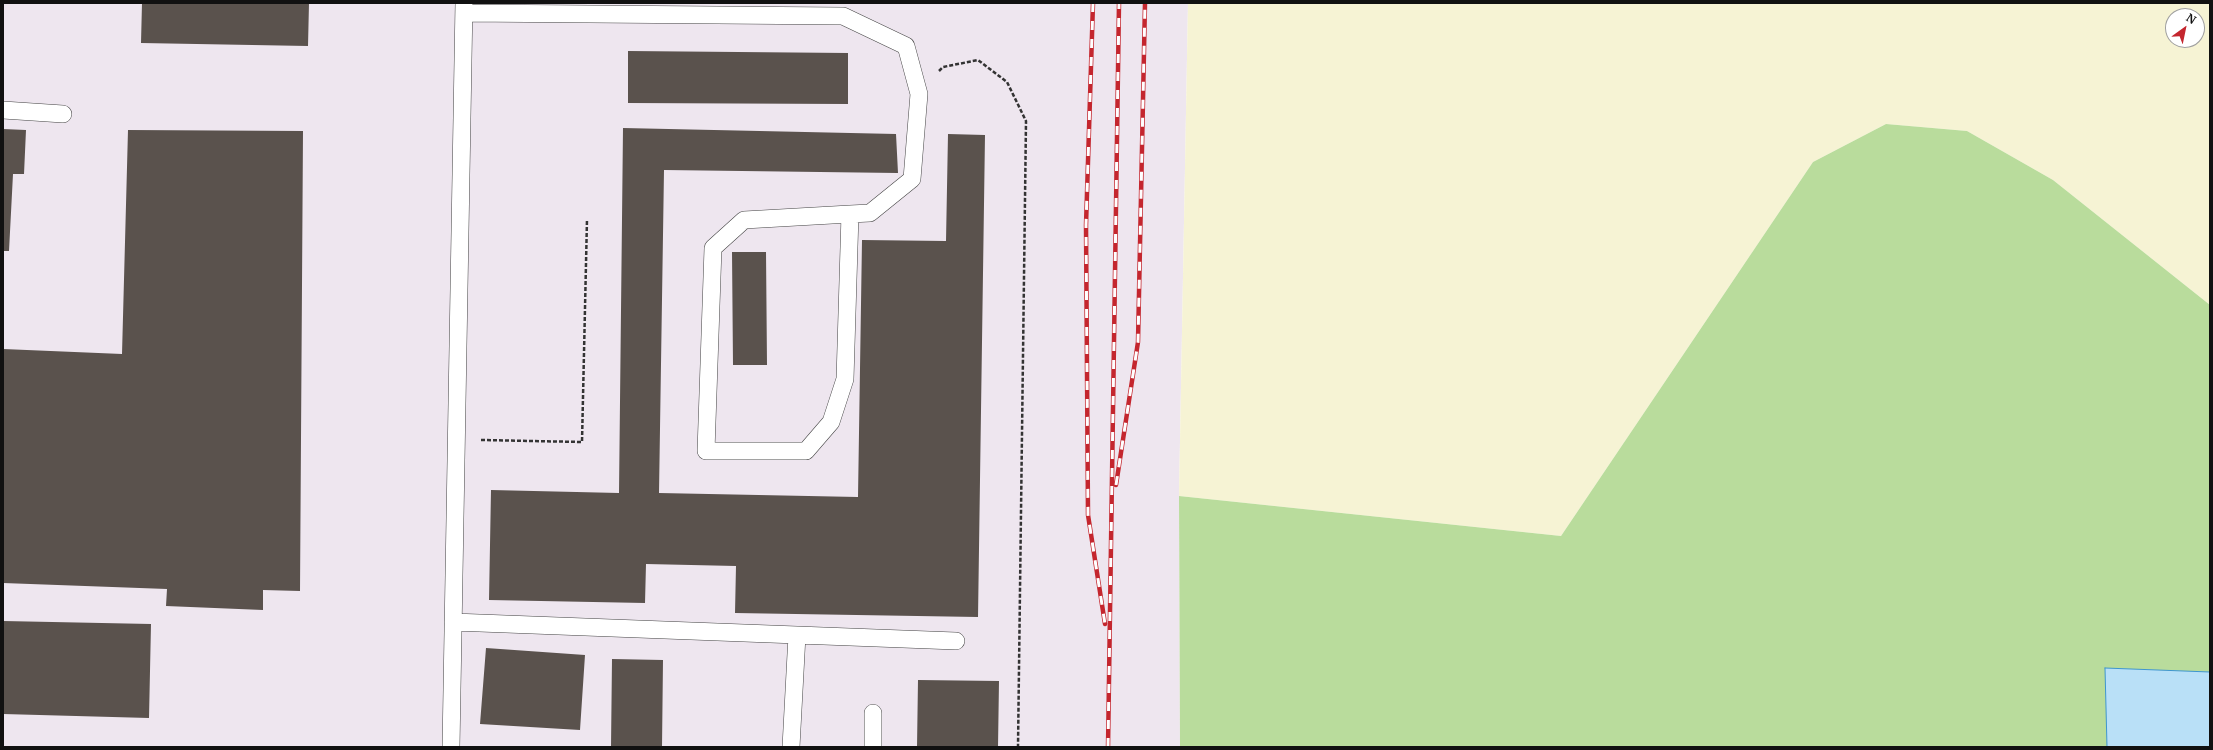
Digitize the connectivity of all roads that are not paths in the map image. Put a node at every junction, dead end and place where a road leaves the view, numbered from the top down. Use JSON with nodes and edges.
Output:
{"nodes":[{"id":1,"x":464,"y":8,"type":"edge"},
{"id":2,"x":3,"y":110,"type":"edge"},
{"id":3,"x":63,"y":114,"type":"dead end"},
{"id":4,"x":850,"y":214,"type":"junction"},
{"id":5,"x":453,"y":622,"type":"junction"},
{"id":6,"x":797,"y":635,"type":"junction"},
{"id":7,"x":956,"y":641,"type":"dead end"},
{"id":8,"x":873,"y":713,"type":"dead end"},
{"id":9,"x":451,"y":747,"type":"edge"},
{"id":10,"x":791,"y":747,"type":"edge"},
{"id":11,"x":873,"y":747,"type":"edge"}],
"edges":[{"from":1,"to":4,"type":"lane"},
{"from":1,"to":5,"type":"lane"},
{"from":2,"to":3,"type":"lane"},
{"from":4,"to":4,"type":"lane"},
{"from":5,"to":6,"type":"lane"},
{"from":5,"to":9,"type":"lane"},
{"from":6,"to":7,"type":"lane"},
{"from":6,"to":10,"type":"lane"},
{"from":8,"to":11,"type":"lane"}]}
